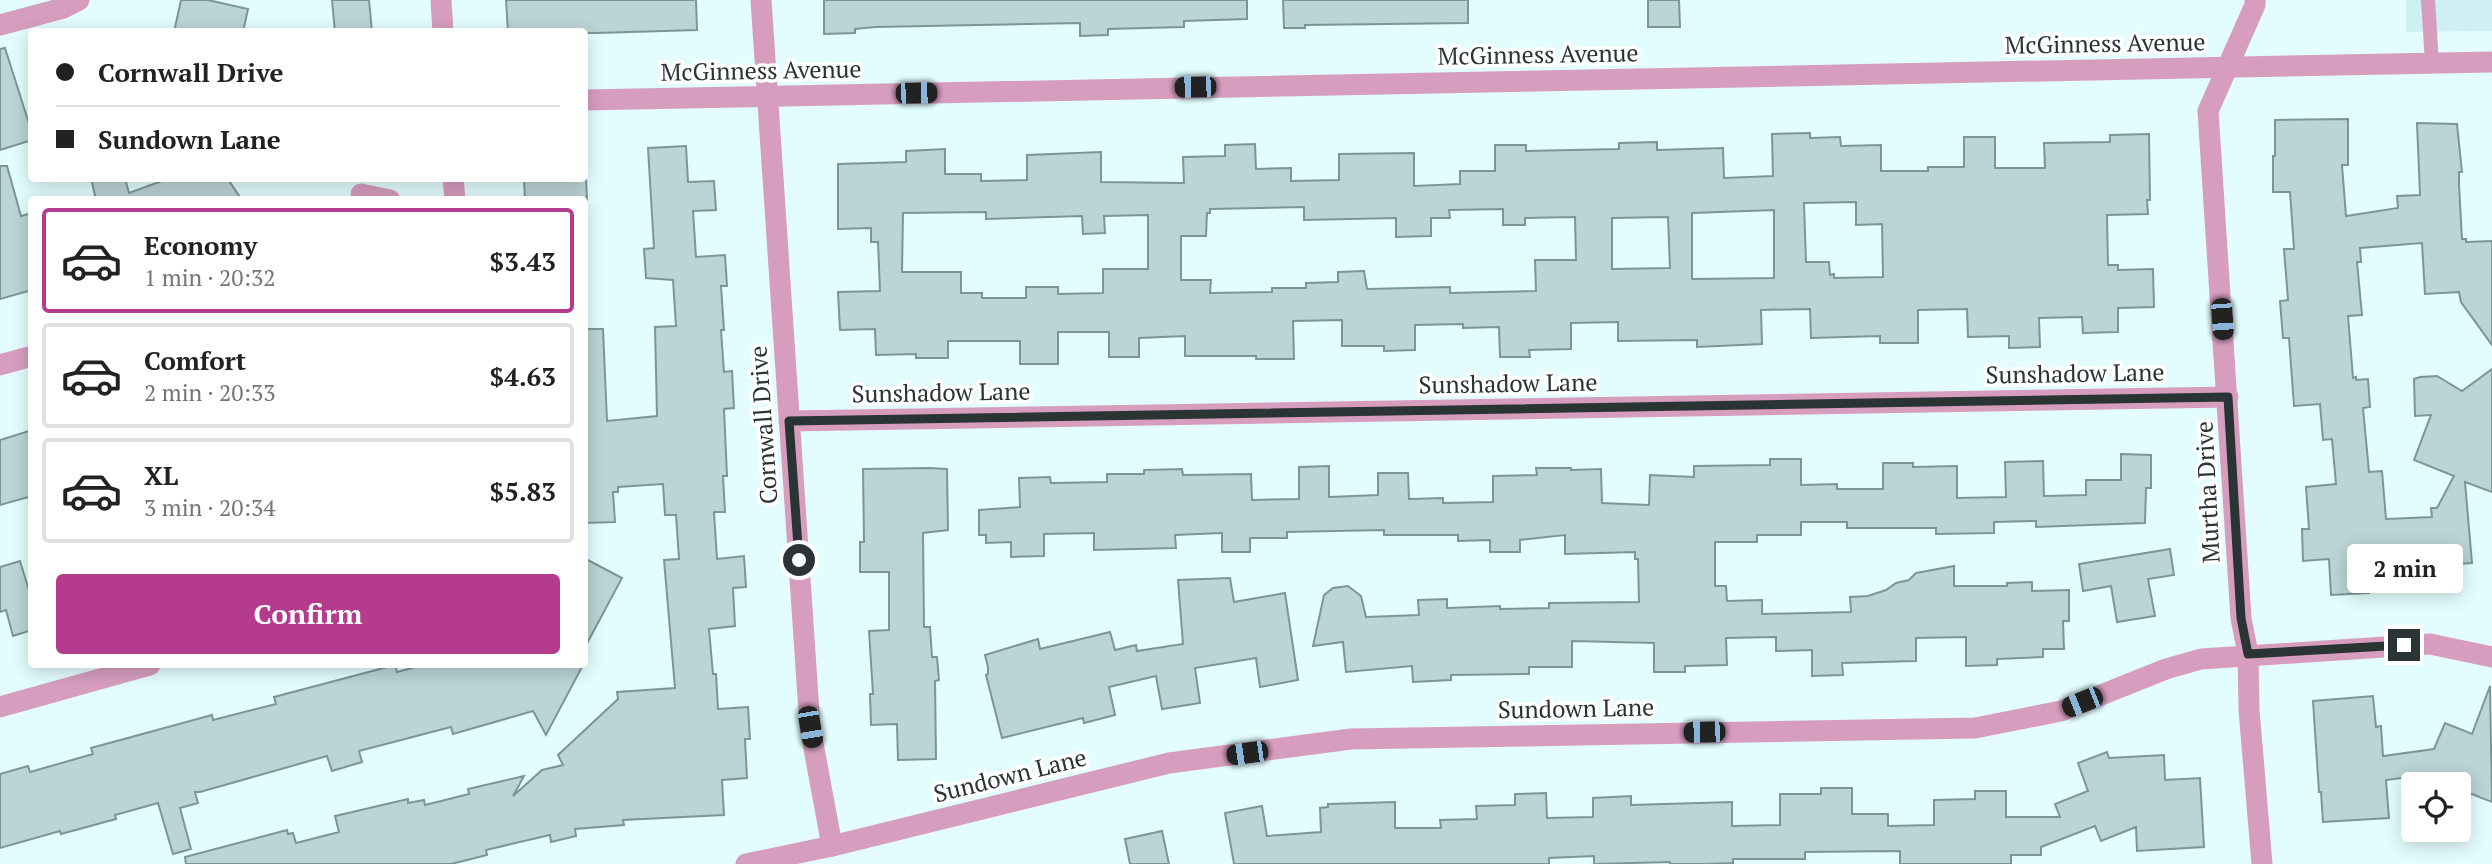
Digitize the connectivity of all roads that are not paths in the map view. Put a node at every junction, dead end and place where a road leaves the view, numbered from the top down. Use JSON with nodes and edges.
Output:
{"nodes":[{"id":1,"x":79,"y":0,"type":"edge"},
{"id":2,"x":441,"y":0,"type":"edge"},
{"id":3,"x":761,"y":0,"type":"edge"},
{"id":4,"x":2255,"y":0,"type":"edge"},
{"id":5,"x":2428,"y":0,"type":"edge"},
{"id":6,"x":0,"y":25,"type":"edge"},
{"id":7,"x":443,"y":28,"type":"edge"},
{"id":8,"x":2492,"y":62,"type":"edge"},
{"id":9,"x":2432,"y":63,"type":"junction"},
{"id":10,"x":2228,"y":67,"type":"junction"},
{"id":11,"x":767,"y":96,"type":"junction"},
{"id":12,"x":588,"y":100,"type":"edge"},
{"id":13,"x":28,"y":357,"type":"edge"},
{"id":14,"x":0,"y":365,"type":"edge"},
{"id":15,"x":2228,"y":397,"type":"junction"},
{"id":16,"x":789,"y":421,"type":"junction"},
{"id":17,"x":2248,"y":654,"type":"junction"},
{"id":18,"x":2492,"y":657,"type":"edge"},
{"id":19,"x":139,"y":668,"type":"edge"},
{"id":20,"x":0,"y":707,"type":"edge"},
{"id":21,"x":832,"y":846,"type":"junction"},
{"id":22,"x":2262,"y":861,"type":"edge"},
{"id":23,"x":746,"y":864,"type":"edge"}],
"edges":[{"from":1,"to":6,"type":"street"},
{"from":2,"to":7,"type":"street"},
{"from":3,"to":11,"type":"street","name":"Cornwall Drive"},
{"from":4,"to":10,"type":"street","name":"Murtha Drive"},
{"from":5,"to":9,"type":"lane"},
{"from":8,"to":9,"type":"street","name":"McGinness Avenue"},
{"from":9,"to":10,"type":"street","name":"McGinness Avenue"},
{"from":10,"to":11,"type":"street","name":"McGinness Avenue"},
{"from":10,"to":15,"type":"street","name":"Murtha Drive"},
{"from":11,"to":12,"type":"street","name":"McGinness Avenue"},
{"from":11,"to":16,"type":"street","name":"Cornwall Drive"},
{"from":13,"to":14,"type":"street"},
{"from":15,"to":16,"type":"street","name":"Sunshadow Lane"},
{"from":15,"to":17,"type":"street","name":"Murtha Drive"},
{"from":16,"to":21,"type":"street","name":"Cornwall Drive"},
{"from":17,"to":18,"type":"street","name":"Sundown Lane"},
{"from":17,"to":21,"type":"street","name":"Sundown Lane"},
{"from":17,"to":22,"type":"street","name":"Murtha Drive"},
{"from":19,"to":20,"type":"street"},
{"from":21,"to":23,"type":"street","name":"Sundown Lane"}]}
